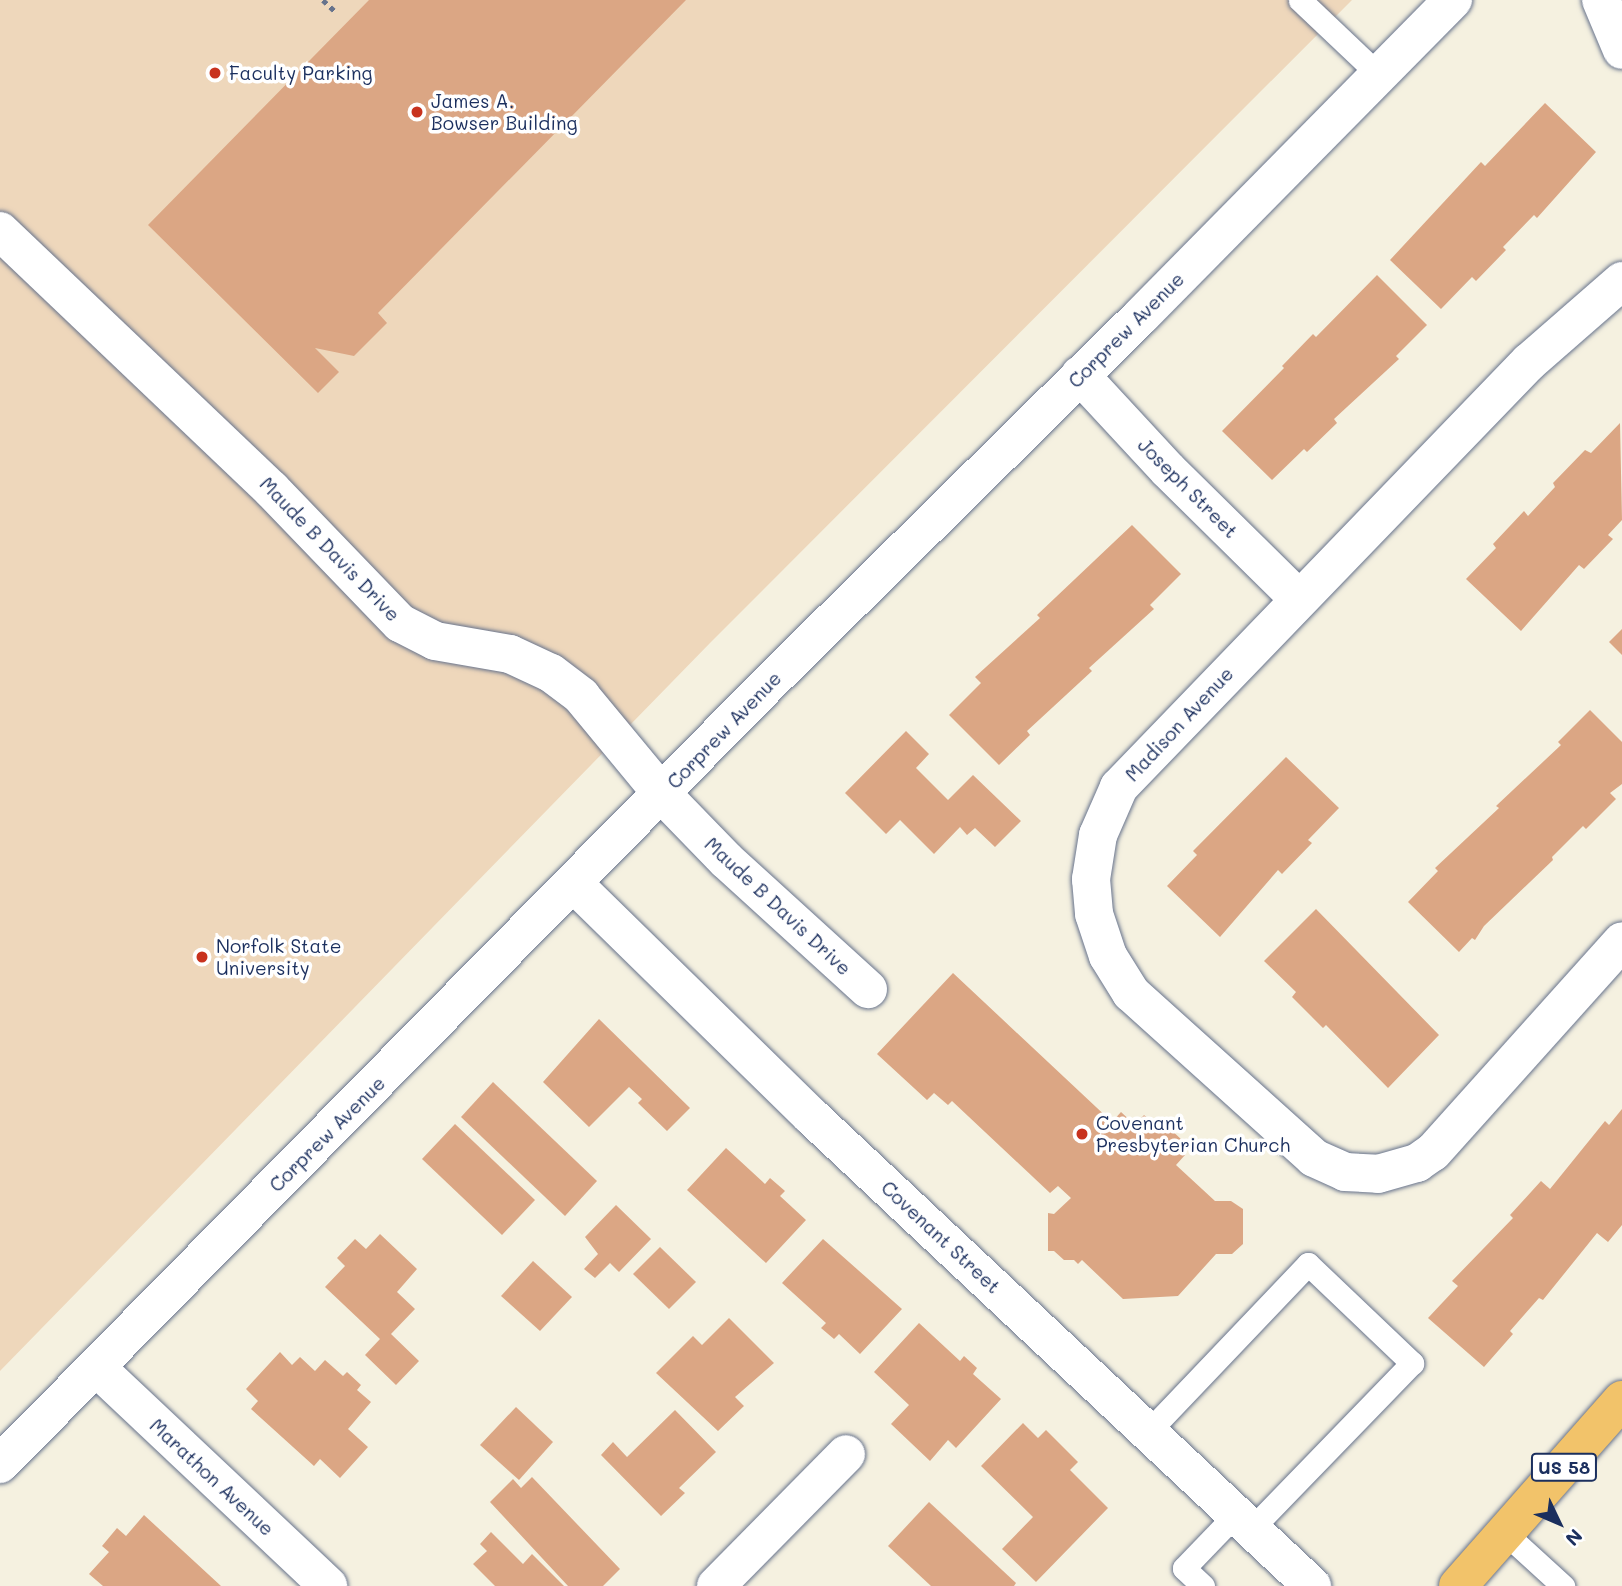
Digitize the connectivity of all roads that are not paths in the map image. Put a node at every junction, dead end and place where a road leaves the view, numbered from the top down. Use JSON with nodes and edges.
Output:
{"nodes":[{"id":1,"x":1300,"y":0,"type":"edge"},
{"id":2,"x":1453,"y":0,"type":"edge"},
{"id":3,"x":1601,"y":0,"type":"edge"},
{"id":4,"x":1622,"y":50,"type":"edge"},
{"id":5,"x":1378,"y":74,"type":"junction"},
{"id":6,"x":0,"y":231,"type":"edge"},
{"id":7,"x":1622,"y":281,"type":"edge"},
{"id":8,"x":1080,"y":374,"type":"junction"},
{"id":9,"x":1298,"y":598,"type":"junction"},
{"id":10,"x":662,"y":794,"type":"junction"},
{"id":11,"x":574,"y":884,"type":"junction"},
{"id":12,"x":1622,"y":941,"type":"edge"},
{"id":13,"x":868,"y":989,"type":"dead end"},
{"id":14,"x":96,"y":1367,"type":"junction"},
{"id":15,"x":1622,"y":1400,"type":"edge"},
{"id":16,"x":1148,"y":1432,"type":"junction"},
{"id":17,"x":846,"y":1454,"type":"dead end"},
{"id":18,"x":0,"y":1464,"type":"edge"},
{"id":19,"x":1243,"y":1521,"type":"junction"},
{"id":20,"x":1505,"y":1533,"type":"junction"},
{"id":21,"x":328,"y":1586,"type":"edge"},
{"id":22,"x":716,"y":1586,"type":"edge"},
{"id":23,"x":1203,"y":1586,"type":"edge"},
{"id":24,"x":1312,"y":1586,"type":"edge"},
{"id":25,"x":1458,"y":1586,"type":"edge"},
{"id":26,"x":1563,"y":1586,"type":"edge"}],
"edges":[{"from":1,"to":5,"type":"lane"},
{"from":2,"to":5,"type":"street","name":"Corprew Avenue"},
{"from":3,"to":4,"type":"street"},
{"from":5,"to":8,"type":"street","name":"Corprew Avenue"},
{"from":6,"to":10,"type":"street","name":"Maude B Davis Drive"},
{"from":7,"to":9,"type":"street","name":"Madison Avenue"},
{"from":8,"to":9,"type":"street","name":"Joseph Street"},
{"from":8,"to":10,"type":"street","name":"Corprew Avenue"},
{"from":9,"to":12,"type":"street","name":"Madison Avenue"},
{"from":10,"to":11,"type":"street","name":"Corprew Avenue"},
{"from":10,"to":13,"type":"street","name":"Maude B Davis Drive"},
{"from":11,"to":14,"type":"street","name":"Corprew Avenue"},
{"from":11,"to":16,"type":"street","name":"Covenant Street"},
{"from":14,"to":18,"type":"street","name":"Corprew Avenue"},
{"from":14,"to":21,"type":"street","name":"Marathon Avenue"},
{"from":15,"to":20,"type":"main road","number":"US 58"},
{"from":16,"to":19,"type":"street","name":"Covenant Street"},
{"from":16,"to":19,"type":"lane"},
{"from":17,"to":22,"type":"street"},
{"from":19,"to":23,"type":"lane"},
{"from":19,"to":24,"type":"street","name":"Covenant Street"},
{"from":20,"to":25,"type":"main road","number":"US 58"},
{"from":20,"to":26,"type":"lane"}]}
